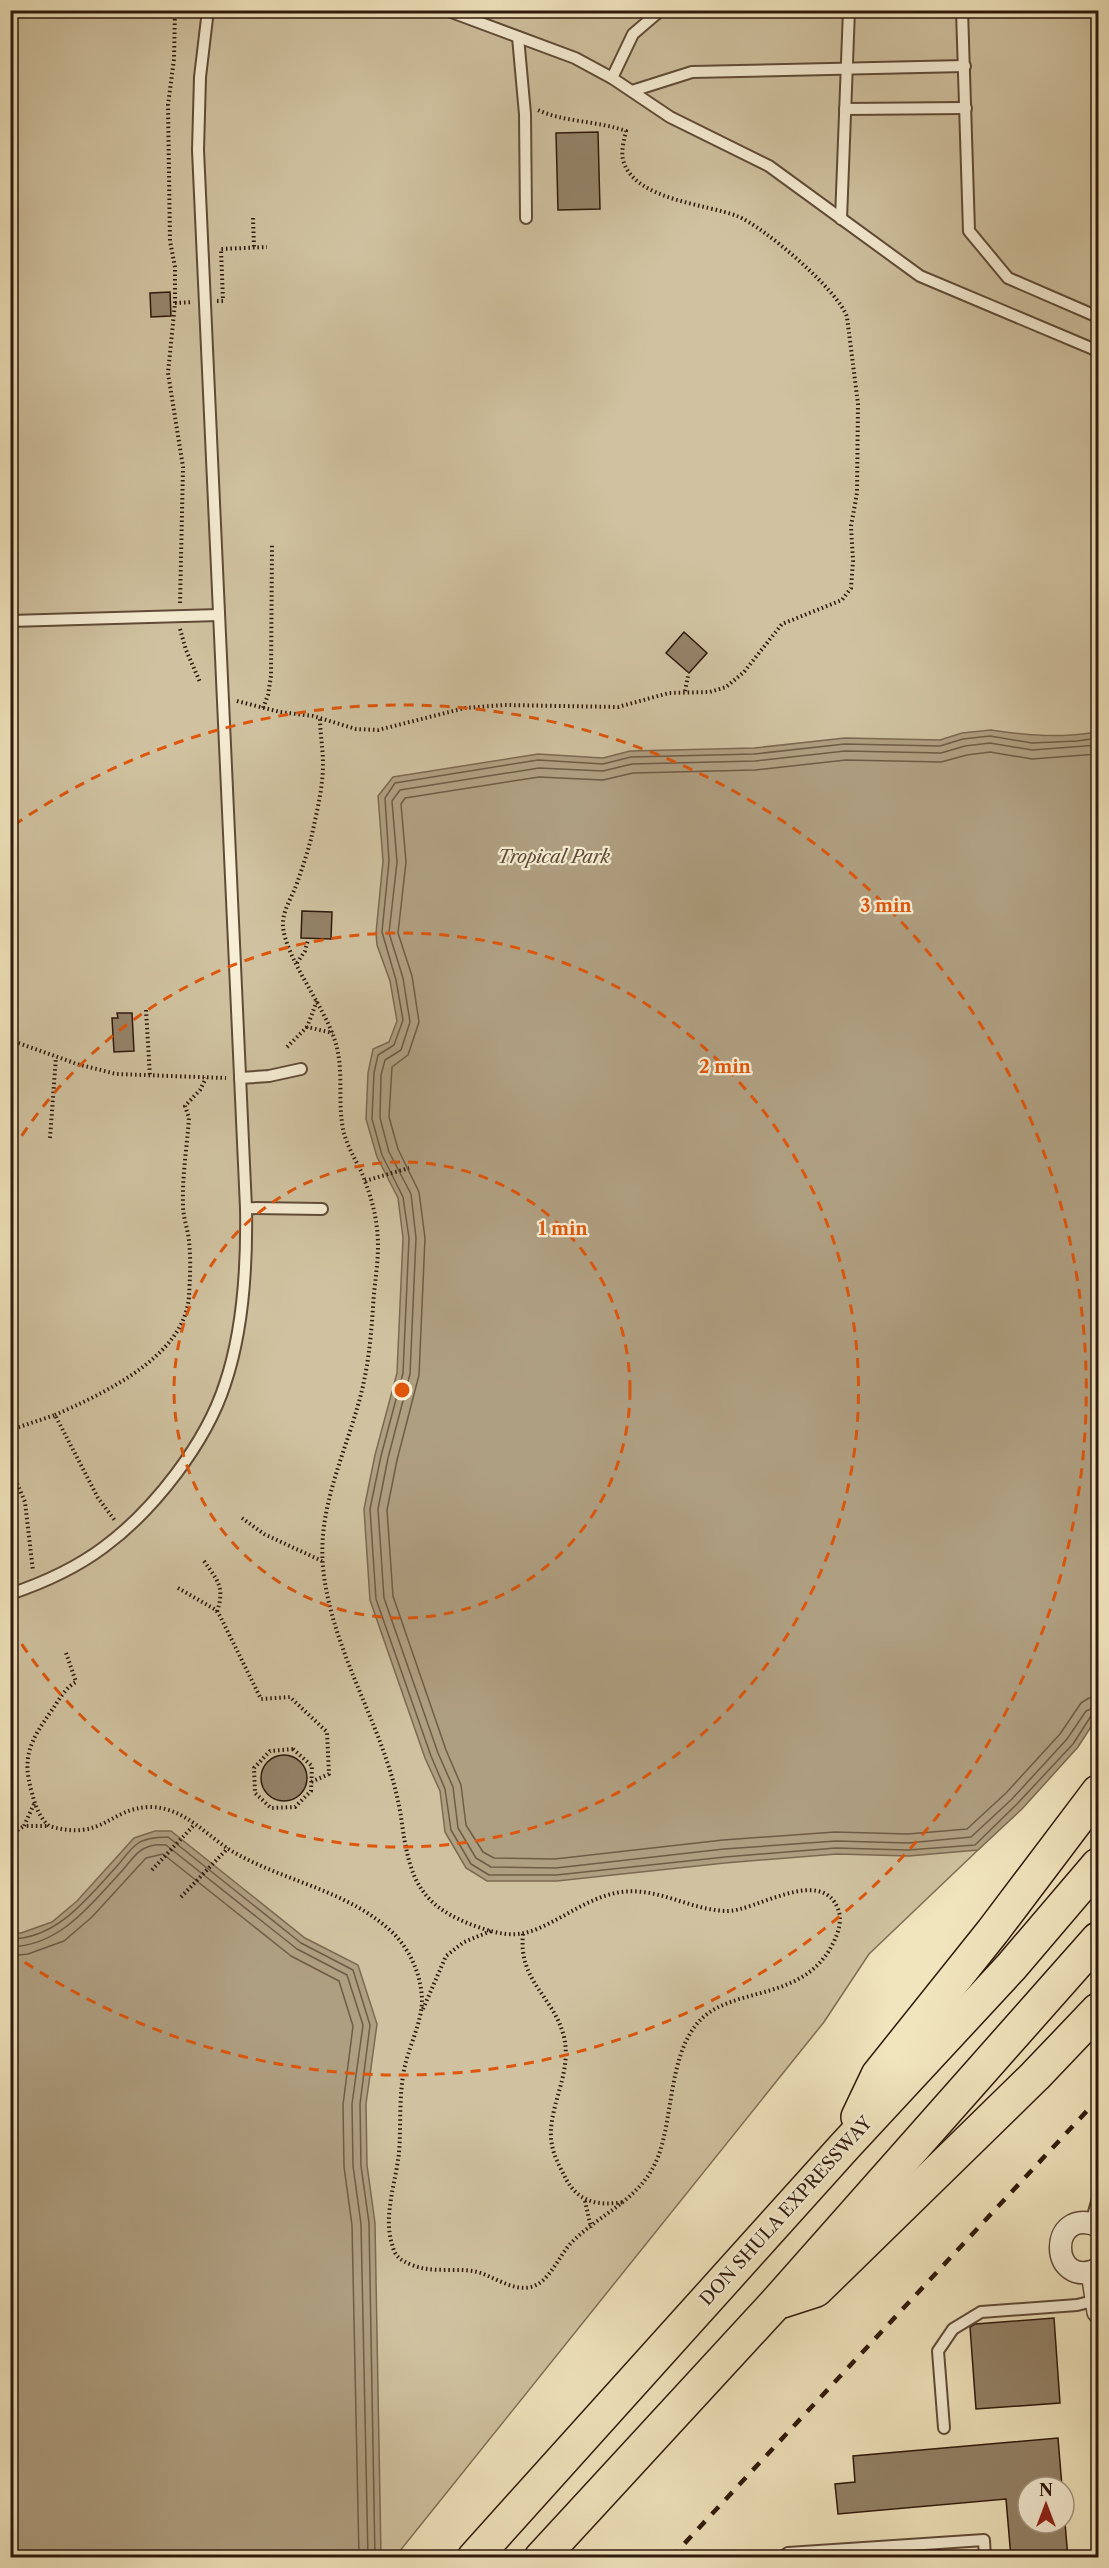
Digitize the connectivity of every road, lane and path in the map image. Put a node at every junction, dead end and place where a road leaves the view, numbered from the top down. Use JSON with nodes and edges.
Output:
{"nodes":[{"id":1,"x":175,"y":10,"type":"edge"},
{"id":2,"x":208,"y":10,"type":"edge"},
{"id":3,"x":446,"y":10,"type":"edge"},
{"id":4,"x":661,"y":10,"type":"edge"},
{"id":5,"x":849,"y":10,"type":"edge"},
{"id":6,"x":962,"y":10,"type":"edge"},
{"id":7,"x":518,"y":37,"type":"junction"},
{"id":8,"x":964,"y":66,"type":"junction"},
{"id":9,"x":847,"y":68,"type":"junction"},
{"id":10,"x":612,"y":78,"type":"junction"},
{"id":11,"x":632,"y":91,"type":"junction"},
{"id":12,"x":524,"y":103,"type":"junction"},
{"id":13,"x":966,"y":108,"type":"junction"},
{"id":14,"x":845,"y":110,"type":"junction"},
{"id":15,"x":253,"y":218,"type":"dead end"},
{"id":16,"x":526,"y":218,"type":"dead end"},
{"id":17,"x":841,"y":219,"type":"junction"},
{"id":18,"x":254,"y":247,"type":"junction"},
{"id":19,"x":267,"y":247,"type":"dead end"},
{"id":20,"x":216,"y":301,"type":"dead end"},
{"id":21,"x":194,"y":302,"type":"dead end"},
{"id":22,"x":175,"y":303,"type":"junction"},
{"id":23,"x":1098,"y":317,"type":"edge"},
{"id":24,"x":1098,"y":351,"type":"edge"},
{"id":25,"x":272,"y":543,"type":"dead end"},
{"id":26,"x":180,"y":604,"type":"dead end"},
{"id":27,"x":219,"y":615,"type":"junction"},
{"id":28,"x":10,"y":621,"type":"edge"},
{"id":29,"x":180,"y":628,"type":"dead end"},
{"id":30,"x":688,"y":676,"type":"dead end"},
{"id":31,"x":200,"y":682,"type":"dead end"},
{"id":32,"x":685,"y":691,"type":"junction"},
{"id":33,"x":234,"y":700,"type":"dead end"},
{"id":34,"x":263,"y":708,"type":"junction"},
{"id":35,"x":320,"y":718,"type":"junction"},
{"id":36,"x":308,"y":940,"type":"dead end"},
{"id":37,"x":297,"y":963,"type":"junction"},
{"id":38,"x":318,"y":1000,"type":"junction"},
{"id":39,"x":146,"y":1010,"type":"dead end"},
{"id":40,"x":307,"y":1027,"type":"junction"},
{"id":41,"x":333,"y":1033,"type":"junction"},
{"id":42,"x":10,"y":1040,"type":"edge"},
{"id":43,"x":287,"y":1047,"type":"dead end"},
{"id":44,"x":56,"y":1057,"type":"junction"},
{"id":45,"x":301,"y":1070,"type":"dead end"},
{"id":46,"x":150,"y":1077,"type":"junction"},
{"id":47,"x":206,"y":1078,"type":"junction"},
{"id":48,"x":240,"y":1078,"type":"junction"},
{"id":49,"x":50,"y":1138,"type":"dead end"},
{"id":50,"x":410,"y":1168,"type":"dead end"},
{"id":51,"x":365,"y":1181,"type":"junction"},
{"id":52,"x":246,"y":1208,"type":"junction"},
{"id":53,"x":322,"y":1209,"type":"dead end"},
{"id":54,"x":55,"y":1415,"type":"junction"},
{"id":55,"x":10,"y":1430,"type":"edge"},
{"id":56,"x":10,"y":1467,"type":"edge"},
{"id":57,"x":242,"y":1518,"type":"dead end"},
{"id":58,"x":116,"y":1523,"type":"dead end"},
{"id":59,"x":204,"y":1561,"type":"dead end"},
{"id":60,"x":322,"y":1561,"type":"junction"},
{"id":61,"x":33,"y":1574,"type":"dead end"},
{"id":62,"x":178,"y":1588,"type":"dead end"},
{"id":63,"x":10,"y":1594,"type":"edge"},
{"id":64,"x":217,"y":1612,"type":"junction"},
{"id":65,"x":66,"y":1653,"type":"dead end"},
{"id":66,"x":312,"y":1782,"type":"junction"},
{"id":67,"x":1098,"y":1792,"type":"edge"},
{"id":68,"x":35,"y":1803,"type":"junction"},
{"id":69,"x":195,"y":1824,"type":"junction"},
{"id":70,"x":24,"y":1826,"type":"junction"},
{"id":71,"x":49,"y":1826,"type":"junction"},
{"id":72,"x":10,"y":1835,"type":"edge"},
{"id":73,"x":228,"y":1848,"type":"junction"},
{"id":74,"x":1098,"y":1865,"type":"edge"},
{"id":75,"x":152,"y":1870,"type":"dead end"},
{"id":76,"x":181,"y":1897,"type":"dead end"},
{"id":77,"x":492,"y":1931,"type":"junction"},
{"id":78,"x":523,"y":1934,"type":"junction"},
{"id":79,"x":1098,"y":1939,"type":"edge"},
{"id":80,"x":422,"y":2010,"type":"junction"},
{"id":81,"x":1098,"y":2010,"type":"edge"},
{"id":82,"x":845,"y":2146,"type":"junction"},
{"id":83,"x":1098,"y":2198,"type":"edge"},
{"id":84,"x":585,"y":2200,"type":"junction"},
{"id":85,"x":626,"y":2202,"type":"junction"},
{"id":86,"x":1095,"y":2224,"type":"edge"},
{"id":87,"x":591,"y":2228,"type":"junction"},
{"id":88,"x":1095,"y":2270,"type":"edge"},
{"id":89,"x":775,"y":2304,"type":"junction"},
{"id":90,"x":1098,"y":2306,"type":"edge"},
{"id":91,"x":944,"y":2428,"type":"dead end"},
{"id":92,"x":474,"y":2558,"type":"edge"},
{"id":93,"x":541,"y":2558,"type":"edge"},
{"id":94,"x":782,"y":2558,"type":"edge"},
{"id":95,"x":985,"y":2558,"type":"edge"}],
"edges":[{"from":1,"to":22,"type":"path"},
{"from":2,"to":27,"type":"lane"},
{"from":3,"to":7,"type":"lane"},
{"from":4,"to":10,"type":"lane"},
{"from":5,"to":9,"type":"lane"},
{"from":6,"to":8,"type":"lane"},
{"from":7,"to":10,"type":"lane"},
{"from":7,"to":12,"type":"lane"},
{"from":8,"to":9,"type":"lane"},
{"from":8,"to":13,"type":"lane"},
{"from":9,"to":11,"type":"lane"},
{"from":9,"to":14,"type":"lane"},
{"from":10,"to":11,"type":"lane"},
{"from":11,"to":17,"type":"lane"},
{"from":12,"to":16,"type":"lane"},
{"from":12,"to":32,"type":"path"},
{"from":13,"to":14,"type":"lane"},
{"from":13,"to":23,"type":"lane"},
{"from":14,"to":17,"type":"lane"},
{"from":15,"to":18,"type":"path"},
{"from":17,"to":24,"type":"lane"},
{"from":18,"to":19,"type":"path"},
{"from":18,"to":20,"type":"path"},
{"from":21,"to":22,"type":"path"},
{"from":22,"to":26,"type":"path"},
{"from":25,"to":34,"type":"path"},
{"from":27,"to":28,"type":"lane"},
{"from":27,"to":48,"type":"lane"},
{"from":29,"to":31,"type":"path"},
{"from":30,"to":32,"type":"path"},
{"from":32,"to":35,"type":"path"},
{"from":33,"to":34,"type":"path"},
{"from":34,"to":35,"type":"path"},
{"from":35,"to":37,"type":"path"},
{"from":36,"to":37,"type":"path"},
{"from":37,"to":38,"type":"path"},
{"from":38,"to":40,"type":"path"},
{"from":38,"to":41,"type":"path"},
{"from":39,"to":46,"type":"path"},
{"from":40,"to":41,"type":"path"},
{"from":40,"to":43,"type":"path"},
{"from":41,"to":51,"type":"path"},
{"from":42,"to":44,"type":"path"},
{"from":44,"to":46,"type":"path"},
{"from":44,"to":49,"type":"path"},
{"from":45,"to":48,"type":"lane"},
{"from":46,"to":47,"type":"path"},
{"from":47,"to":48,"type":"path"},
{"from":47,"to":54,"type":"path"},
{"from":48,"to":52,"type":"lane"},
{"from":50,"to":51,"type":"path"},
{"from":51,"to":60,"type":"path"},
{"from":52,"to":53,"type":"lane"},
{"from":52,"to":63,"type":"lane"},
{"from":54,"to":55,"type":"path"},
{"from":54,"to":58,"type":"path"},
{"from":56,"to":61,"type":"path"},
{"from":57,"to":60,"type":"path"},
{"from":59,"to":64,"type":"path"},
{"from":60,"to":77,"type":"path"},
{"from":62,"to":64,"type":"path"},
{"from":64,"to":66,"type":"path"},
{"from":65,"to":68,"type":"path"},
{"from":66,"to":66,"type":"path"},
{"from":67,"to":82,"type":"highway"},
{"from":68,"to":70,"type":"path"},
{"from":68,"to":71,"type":"path"},
{"from":69,"to":71,"type":"path"},
{"from":69,"to":73,"type":"path"},
{"from":69,"to":75,"type":"path"},
{"from":70,"to":71,"type":"path"},
{"from":70,"to":72,"type":"path"},
{"from":73,"to":76,"type":"path"},
{"from":73,"to":80,"type":"path"},
{"from":74,"to":82,"type":"highway","name":"DON SHULA EXPRESSWAY"},
{"from":77,"to":78,"type":"path"},
{"from":77,"to":80,"type":"path"},
{"from":78,"to":84,"type":"path"},
{"from":78,"to":85,"type":"path"},
{"from":79,"to":89,"type":"highway"},
{"from":80,"to":87,"type":"path"},
{"from":81,"to":89,"type":"highway"},
{"from":82,"to":92,"type":"highway","name":"DON SHULA EXPRESSWAY"},
{"from":83,"to":86,"type":"lane"},
{"from":84,"to":85,"type":"path"},
{"from":84,"to":87,"type":"path"},
{"from":85,"to":87,"type":"path"},
{"from":86,"to":88,"type":"street"},
{"from":88,"to":90,"type":"street"},
{"from":89,"to":93,"type":"highway"},
{"from":90,"to":91,"type":"lane"},
{"from":94,"to":95,"type":"lane"}]}
